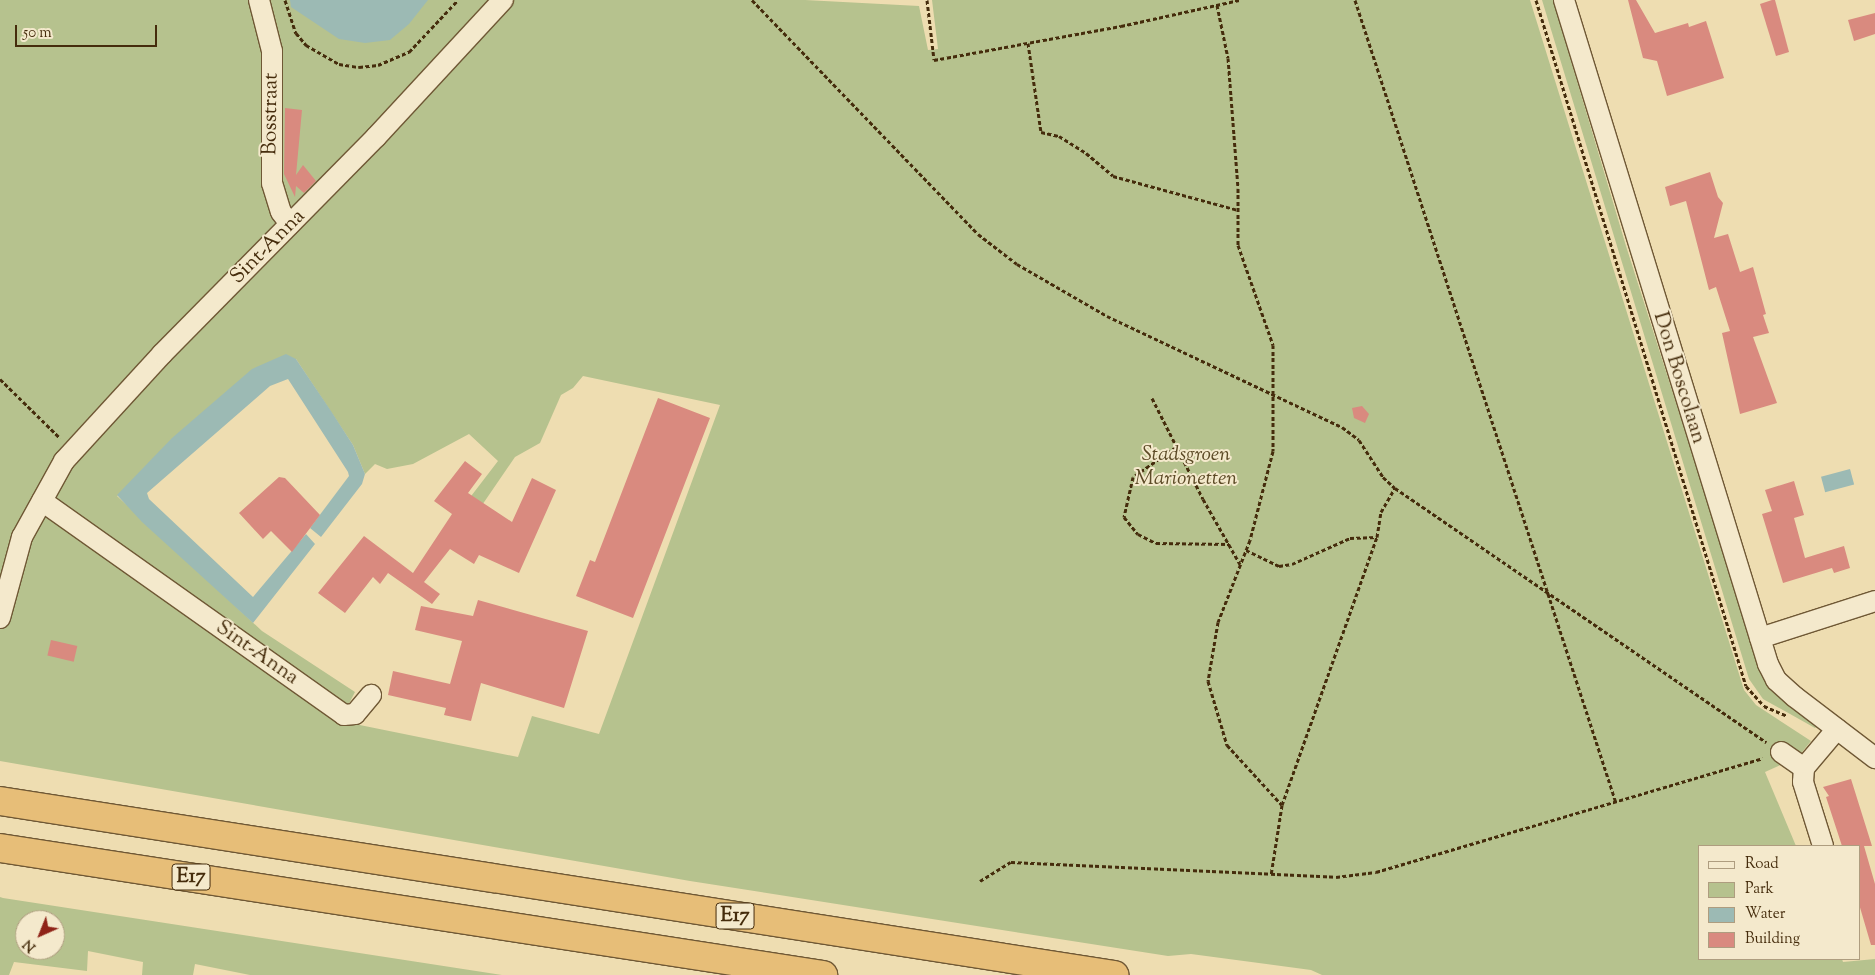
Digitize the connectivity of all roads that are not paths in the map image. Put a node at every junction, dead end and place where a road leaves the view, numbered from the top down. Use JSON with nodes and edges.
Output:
{"nodes":[{"id":1,"x":259,"y":0,"type":"edge"},
{"id":2,"x":503,"y":0,"type":"edge"},
{"id":3,"x":1564,"y":0,"type":"edge"},
{"id":4,"x":290,"y":224,"type":"junction"},
{"id":5,"x":42,"y":501,"type":"junction"},
{"id":6,"x":1875,"y":602,"type":"edge"},
{"id":7,"x":0,"y":618,"type":"edge"},
{"id":8,"x":1760,"y":638,"type":"junction"},
{"id":9,"x":371,"y":694,"type":"dead end"},
{"id":10,"x":1837,"y":729,"type":"junction"},
{"id":11,"x":1780,"y":752,"type":"road end"},
{"id":12,"x":1875,"y":758,"type":"edge"},
{"id":13,"x":1804,"y":768,"type":"junction"},
{"id":14,"x":0,"y":801,"type":"edge"},
{"id":15,"x":1823,"y":845,"type":"edge"},
{"id":16,"x":11,"y":850,"type":"edge"},
{"id":17,"x":823,"y":975,"type":"edge"},
{"id":18,"x":1114,"y":975,"type":"edge"}],
"edges":[{"from":1,"to":4,"type":"street","name":"Bosstraat"},
{"from":2,"to":4,"type":"street","name":"Sint-Anna"},
{"from":3,"to":8,"type":"street","name":"Don Boscolaan"},
{"from":4,"to":5,"type":"street","name":"Sint-Anna"},
{"from":5,"to":7,"type":"street","name":"Sint-Anna"},
{"from":5,"to":9,"type":"street","name":"Sint-Anna"},
{"from":6,"to":8,"type":"street"},
{"from":8,"to":10,"type":"street","name":"Don Boscolaan"},
{"from":10,"to":12,"type":"street","name":"Don Boscolaan"},
{"from":10,"to":13,"type":"street"},
{"from":11,"to":13,"type":"street"},
{"from":13,"to":15,"type":"street"},
{"from":14,"to":18,"type":"highway","number":"E17"},
{"from":16,"to":17,"type":"highway","number":"E17"}]}
